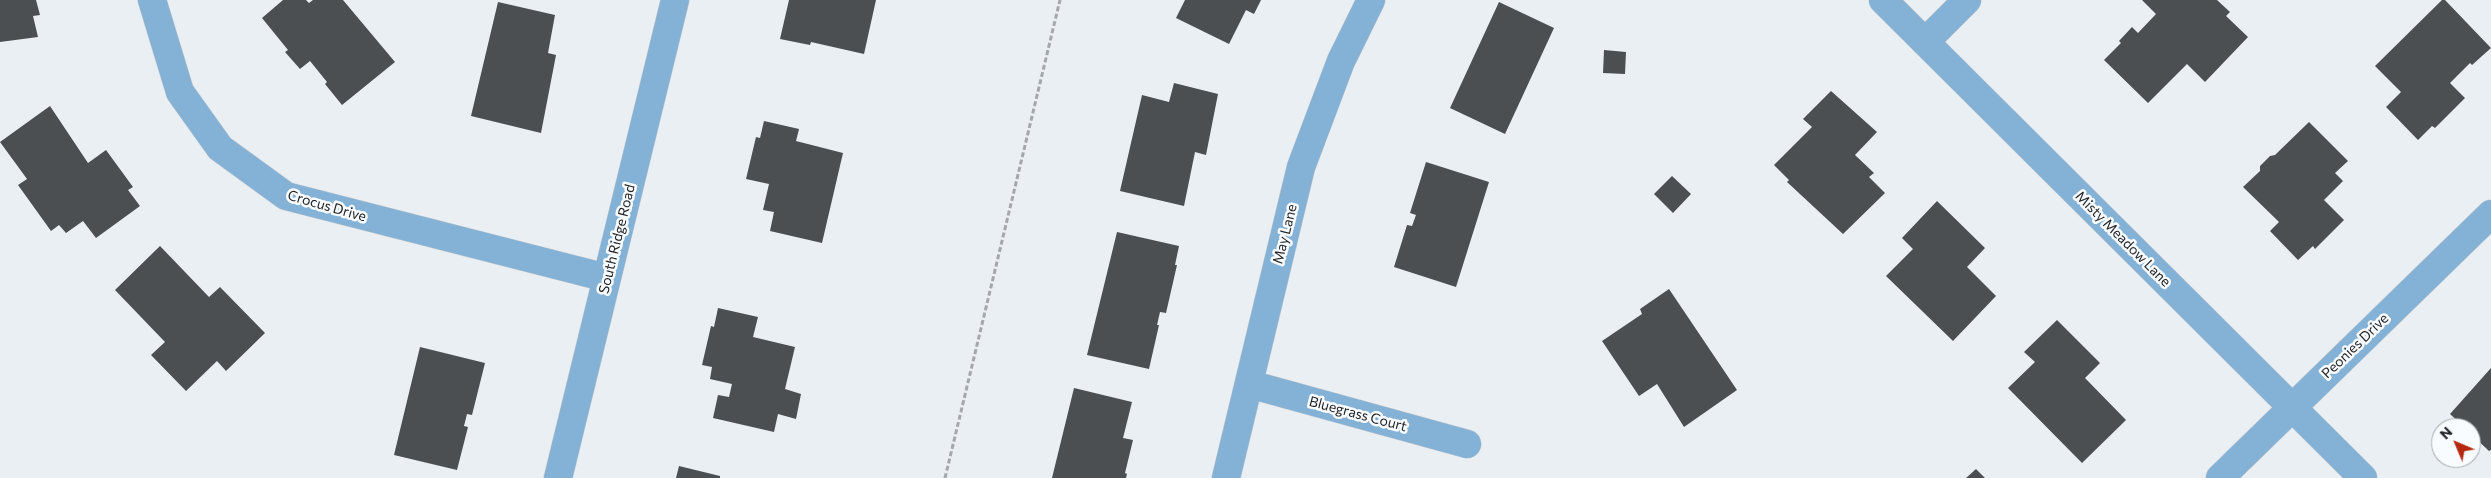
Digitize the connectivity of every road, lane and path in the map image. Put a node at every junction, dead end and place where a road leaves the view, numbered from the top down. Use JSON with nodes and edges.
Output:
{"nodes":[{"id":1,"x":152,"y":0,"type":"edge"},
{"id":2,"x":675,"y":0,"type":"edge"},
{"id":3,"x":1060,"y":0,"type":"edge"},
{"id":4,"x":1371,"y":0,"type":"edge"},
{"id":5,"x":1883,"y":0,"type":"edge"},
{"id":6,"x":1967,"y":0,"type":"edge"},
{"id":7,"x":1925,"y":42,"type":"junction"},
{"id":8,"x":2491,"y":214,"type":"edge"},
{"id":9,"x":607,"y":278,"type":"junction"},
{"id":10,"x":1249,"y":384,"type":"junction"},
{"id":11,"x":2292,"y":407,"type":"junction"},
{"id":12,"x":1467,"y":444,"type":"dead end"},
{"id":13,"x":558,"y":478,"type":"edge"},
{"id":14,"x":945,"y":478,"type":"edge"},
{"id":15,"x":1226,"y":478,"type":"edge"},
{"id":16,"x":2220,"y":478,"type":"edge"},
{"id":17,"x":2363,"y":478,"type":"edge"}],
"edges":[{"from":1,"to":9,"type":"street","name":"Crocus Drive"},
{"from":2,"to":9,"type":"street","name":"South Ridge Road"},
{"from":3,"to":14,"type":"path"},
{"from":4,"to":10,"type":"street","name":"May Lane"},
{"from":5,"to":7,"type":"street","name":"Misty Meadow Lane"},
{"from":6,"to":7,"type":"street"},
{"from":7,"to":11,"type":"street","name":"Misty Meadow Lane"},
{"from":8,"to":11,"type":"street","name":"Peonies Drive"},
{"from":9,"to":13,"type":"street","name":"South Ridge Road"},
{"from":10,"to":12,"type":"street","name":"Bluegrass Court"},
{"from":10,"to":15,"type":"street","name":"May Lane"},
{"from":11,"to":16,"type":"street","name":"Peonies Drive"},
{"from":11,"to":17,"type":"street","name":"Misty Meadow Lane"}]}
